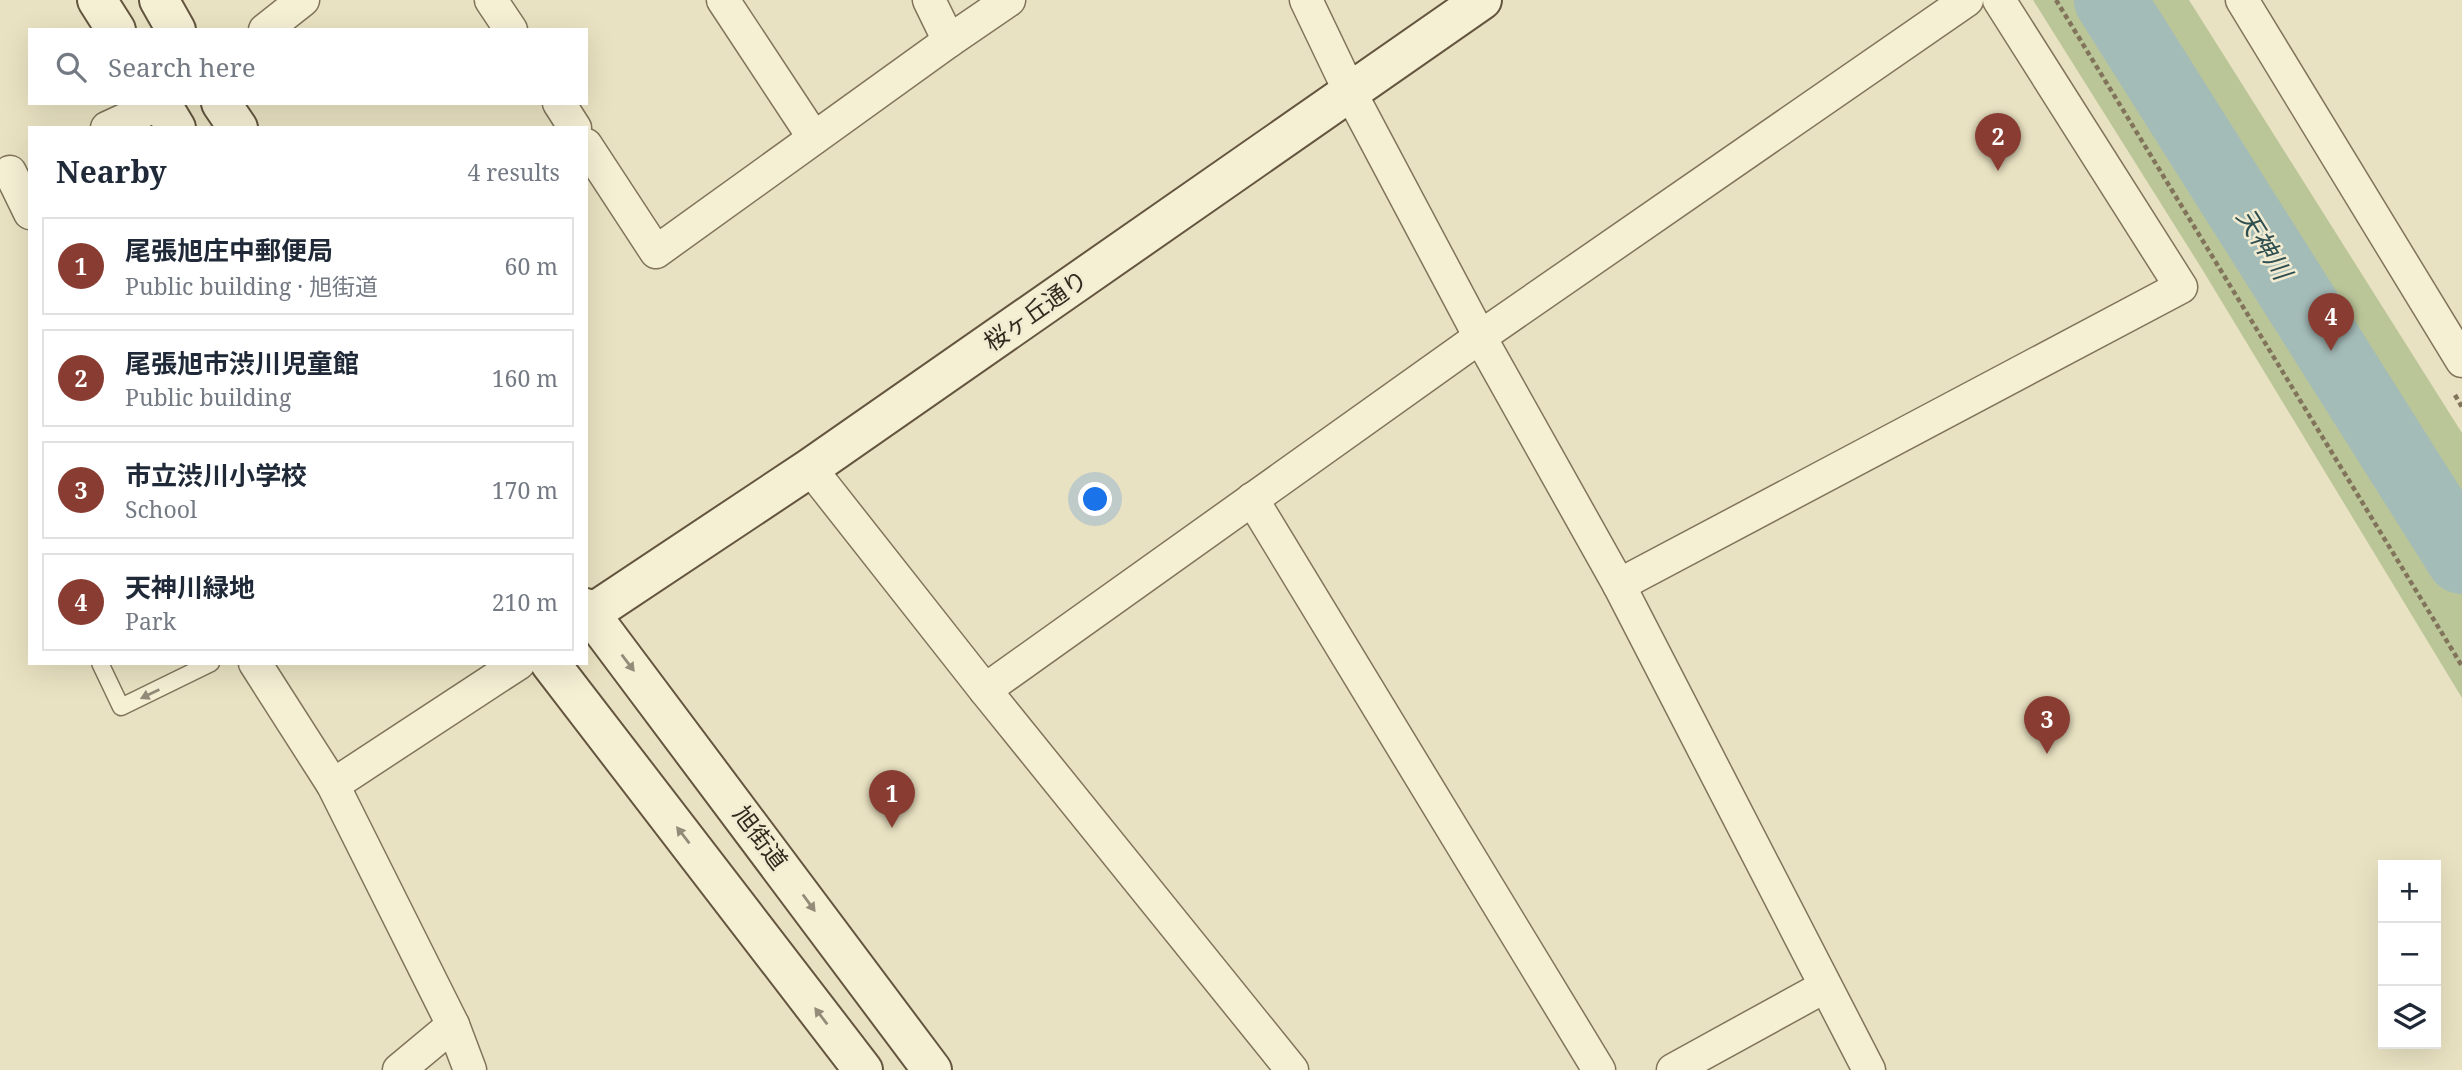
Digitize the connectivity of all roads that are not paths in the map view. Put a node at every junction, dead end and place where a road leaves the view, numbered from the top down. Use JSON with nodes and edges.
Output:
{"nodes":[{"id":1,"x":97,"y":0,"type":"edge"},
{"id":2,"x":159,"y":0,"type":"edge"},
{"id":3,"x":303,"y":0,"type":"edge"},
{"id":4,"x":491,"y":0,"type":"edge"},
{"id":5,"x":723,"y":0,"type":"edge"},
{"id":6,"x":929,"y":0,"type":"edge"},
{"id":7,"x":1009,"y":0,"type":"edge"},
{"id":8,"x":1306,"y":0,"type":"edge"},
{"id":9,"x":1482,"y":0,"type":"edge"},
{"id":10,"x":1966,"y":0,"type":"edge"},
{"id":11,"x":1999,"y":0,"type":"edge"},
{"id":12,"x":2242,"y":0,"type":"edge"},
{"id":13,"x":115,"y":28,"type":"edge"},
{"id":14,"x":175,"y":28,"type":"edge"},
{"id":15,"x":268,"y":28,"type":"edge"},
{"id":16,"x":510,"y":28,"type":"edge"},
{"id":17,"x":949,"y":41,"type":"junction"},
{"id":18,"x":1350,"y":92,"type":"junction"},
{"id":19,"x":157,"y":105,"type":"edge"},
{"id":20,"x":162,"y":105,"type":"edge"},
{"id":21,"x":222,"y":105,"type":"edge"},
{"id":22,"x":560,"y":105,"type":"edge"},
{"id":23,"x":111,"y":126,"type":"edge"},
{"id":24,"x":175,"y":126,"type":"edge"},
{"id":25,"x":237,"y":126,"type":"edge"},
{"id":26,"x":574,"y":126,"type":"edge"},
{"id":27,"x":814,"y":138,"type":"junction"},
{"id":28,"x":588,"y":148,"type":"edge"},
{"id":29,"x":13,"y":170,"type":"edge"},
{"id":30,"x":28,"y":208,"type":"edge"},
{"id":31,"x":1480,"y":337,"type":"junction"},
{"id":32,"x":2462,"y":362,"type":"edge"},
{"id":33,"x":810,"y":468,"type":"junction"},
{"id":34,"x":1252,"y":499,"type":"junction"},
{"id":35,"x":1619,"y":585,"type":"junction"},
{"id":36,"x":588,"y":613,"type":"edge"},
{"id":37,"x":101,"y":665,"type":"edge"},
{"id":38,"x":207,"y":665,"type":"edge"},
{"id":39,"x":256,"y":665,"type":"edge"},
{"id":40,"x":516,"y":665,"type":"edge"},
{"id":41,"x":552,"y":665,"type":"edge"},
{"id":42,"x":985,"y":690,"type":"junction"},
{"id":43,"x":333,"y":785,"type":"junction"},
{"id":44,"x":1824,"y":987,"type":"junction"},
{"id":45,"x":453,"y":1025,"type":"junction"},
{"id":46,"x":399,"y":1070,"type":"edge"},
{"id":47,"x":470,"y":1070,"type":"edge"},
{"id":48,"x":863,"y":1070,"type":"edge"},
{"id":49,"x":932,"y":1070,"type":"edge"},
{"id":50,"x":1292,"y":1070,"type":"edge"},
{"id":51,"x":1599,"y":1070,"type":"edge"},
{"id":52,"x":1673,"y":1070,"type":"edge"},
{"id":53,"x":1869,"y":1070,"type":"edge"}],
"edges":[{"from":1,"to":13,"type":"street"},
{"from":2,"to":14,"type":"street"},
{"from":3,"to":15,"type":"street"},
{"from":4,"to":16,"type":"street"},
{"from":5,"to":27,"type":"street"},
{"from":6,"to":17,"type":"street"},
{"from":7,"to":17,"type":"street"},
{"from":8,"to":18,"type":"street"},
{"from":9,"to":18,"type":"street","name":"桜ヶ丘通り"},
{"from":10,"to":31,"type":"street"},
{"from":11,"to":35,"type":"street"},
{"from":12,"to":32,"type":"street"},
{"from":17,"to":27,"type":"street"},
{"from":18,"to":31,"type":"street"},
{"from":18,"to":33,"type":"street","name":"桜ヶ丘通り"},
{"from":19,"to":23,"type":"street"},
{"from":20,"to":24,"type":"street"},
{"from":21,"to":25,"type":"street"},
{"from":22,"to":26,"type":"street"},
{"from":27,"to":28,"type":"street"},
{"from":29,"to":30,"type":"street"},
{"from":31,"to":34,"type":"street"},
{"from":31,"to":35,"type":"street"},
{"from":33,"to":36,"type":"street","name":"桜ヶ丘通り"},
{"from":33,"to":42,"type":"street"},
{"from":34,"to":42,"type":"street"},
{"from":34,"to":51,"type":"street"},
{"from":35,"to":44,"type":"street"},
{"from":36,"to":49,"type":"street","name":"旭街道","one_way":true},
{"from":38,"to":37,"type":"lane","one_way":true},
{"from":39,"to":43,"type":"street"},
{"from":40,"to":43,"type":"street"},
{"from":48,"to":41,"type":"street","one_way":true},
{"from":42,"to":50,"type":"street"},
{"from":43,"to":45,"type":"street"},
{"from":44,"to":52,"type":"street"},
{"from":44,"to":53,"type":"street"},
{"from":45,"to":46,"type":"street"},
{"from":45,"to":47,"type":"street"}]}
